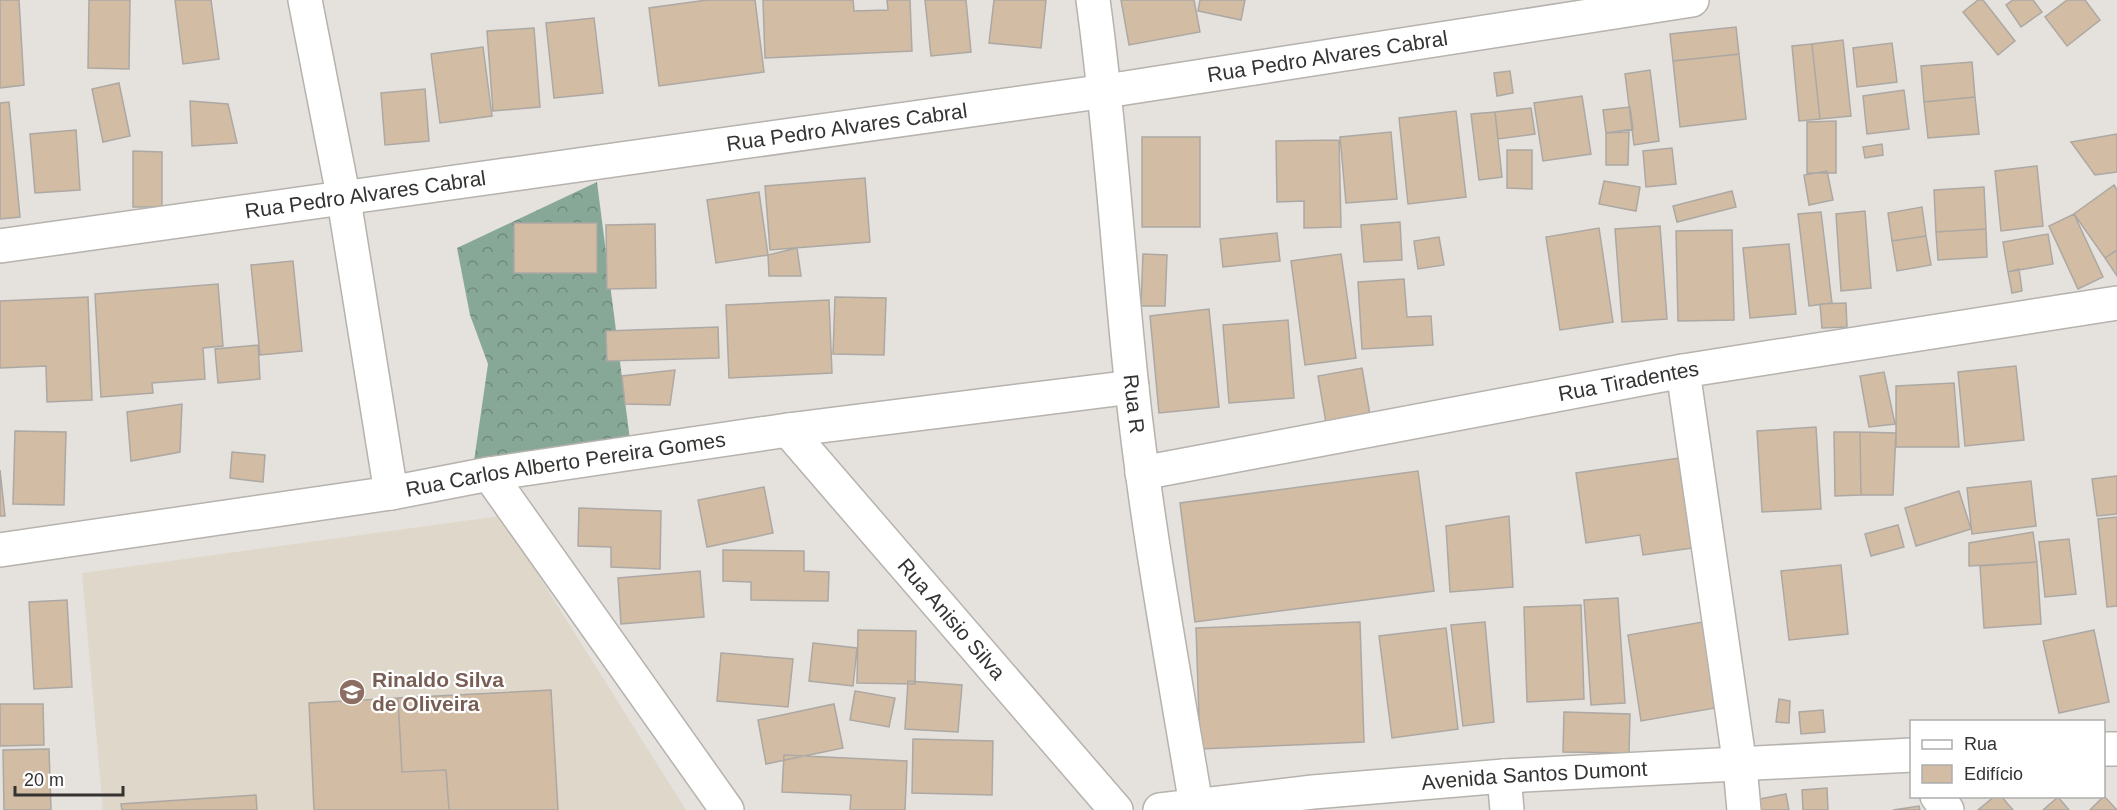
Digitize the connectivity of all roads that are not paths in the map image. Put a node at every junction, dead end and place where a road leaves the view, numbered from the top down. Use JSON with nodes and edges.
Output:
{"nodes":[{"id":1,"x":305,"y":0,"type":"edge"},
{"id":2,"x":1093,"y":0,"type":"edge"},
{"id":3,"x":1692,"y":0,"type":"edge"},
{"id":4,"x":1106,"y":91,"type":"junction"},
{"id":5,"x":344,"y":200,"type":"junction"},
{"id":6,"x":0,"y":246,"type":"edge"},
{"id":7,"x":2117,"y":303,"type":"edge"},
{"id":8,"x":1683,"y":371,"type":"junction"},
{"id":9,"x":1132,"y":387,"type":"junction"},
{"id":10,"x":788,"y":430,"type":"junction"},
{"id":11,"x":1142,"y":473,"type":"junction"},
{"id":12,"x":489,"y":474,"type":"junction"},
{"id":13,"x":391,"y":493,"type":"junction"},
{"id":14,"x":0,"y":550,"type":"edge"},
{"id":15,"x":1909,"y":758,"type":"edge"},
{"id":16,"x":1740,"y":766,"type":"junction"},
{"id":17,"x":1504,"y":776,"type":"junction"},
{"id":18,"x":1313,"y":801,"type":"edge"},
{"id":19,"x":1196,"y":805,"type":"junction"},
{"id":20,"x":728,"y":810,"type":"edge"},
{"id":21,"x":1116,"y":810,"type":"edge"},
{"id":22,"x":1160,"y":810,"type":"edge"},
{"id":23,"x":1507,"y":810,"type":"edge"},
{"id":24,"x":1744,"y":810,"type":"edge"}],
"edges":[{"from":1,"to":5,"type":"street"},
{"from":2,"to":4,"type":"street","name":"Rua R"},
{"from":3,"to":4,"type":"street","name":"Rua Pedro Alvares Cabral"},
{"from":4,"to":5,"type":"street","name":"Rua Pedro Alvares Cabral"},
{"from":4,"to":9,"type":"street","name":"Rua R"},
{"from":5,"to":6,"type":"street","name":"Rua Pedro Alvares Cabral"},
{"from":5,"to":13,"type":"street"},
{"from":7,"to":8,"type":"street","name":"Rua Tiradentes"},
{"from":8,"to":11,"type":"street","name":"Rua Tiradentes"},
{"from":8,"to":16,"type":"street"},
{"from":9,"to":10,"type":"street","name":"Rua Carlos Alberto Pereira Gomes"},
{"from":9,"to":11,"type":"street","name":"Rua R"},
{"from":10,"to":12,"type":"street","name":"Rua Carlos Alberto Pereira Gomes"},
{"from":10,"to":21,"type":"street","name":"Rua Anisio Silva"},
{"from":11,"to":19,"type":"street","name":"Rua R"},
{"from":12,"to":13,"type":"street","name":"Rua Carlos Alberto Pereira Gomes"},
{"from":12,"to":20,"type":"street"},
{"from":13,"to":14,"type":"street","name":"Rua Carlos Alberto Pereira Gomes"},
{"from":15,"to":16,"type":"street","name":"Avenida Santos Dumont"},
{"from":16,"to":17,"type":"street","name":"Avenida Santos Dumont"},
{"from":16,"to":24,"type":"street"},
{"from":17,"to":18,"type":"street","name":"Avenida Santos Dumont"},
{"from":17,"to":23,"type":"street"},
{"from":18,"to":19,"type":"street","name":"Avenida Santos Dumont"},
{"from":19,"to":22,"type":"street","name":"Avenida Santos Dumont"}]}
